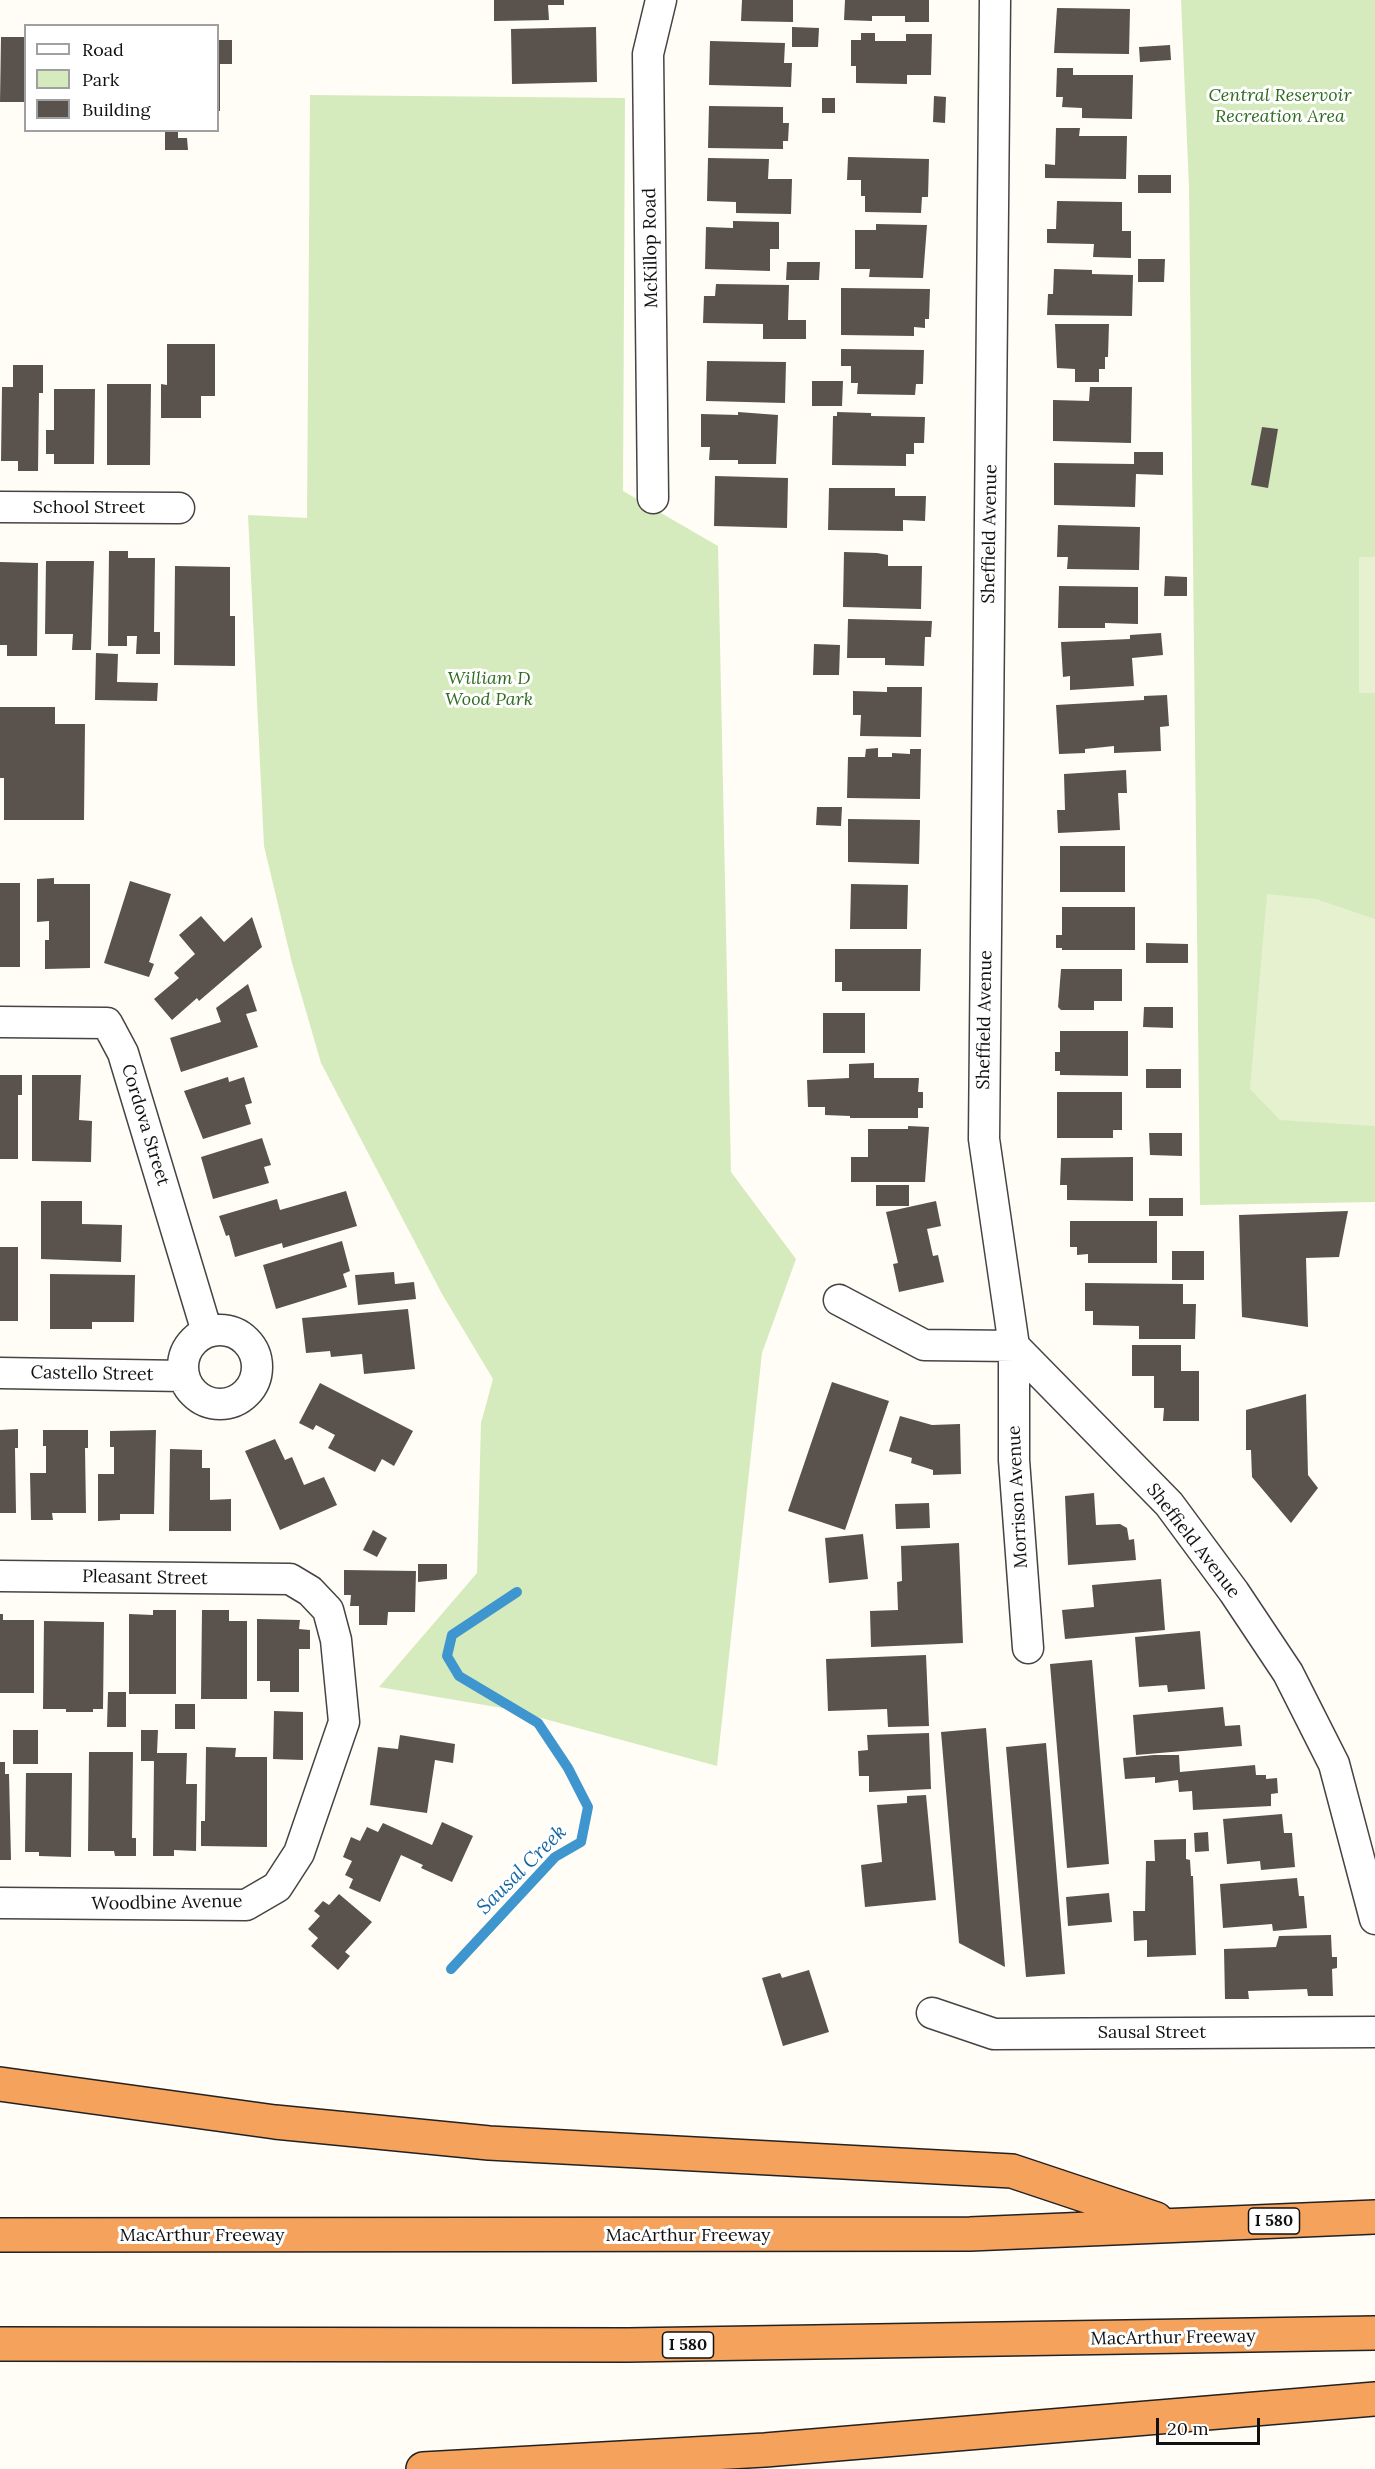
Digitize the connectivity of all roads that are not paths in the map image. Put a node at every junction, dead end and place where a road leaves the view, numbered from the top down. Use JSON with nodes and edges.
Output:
{"nodes":[{"id":1,"x":661,"y":0,"type":"edge"},
{"id":2,"x":995,"y":0,"type":"edge"},
{"id":3,"x":653,"y":498,"type":"dead end"},
{"id":4,"x":0,"y":507,"type":"edge"},
{"id":5,"x":179,"y":508,"type":"dead end"},
{"id":6,"x":0,"y":1022,"type":"edge"},
{"id":7,"x":839,"y":1300,"type":"dead end"},
{"id":8,"x":207,"y":1332,"type":"junction"},
{"id":9,"x":1014,"y":1347,"type":"junction"},
{"id":10,"x":0,"y":1373,"type":"edge"},
{"id":11,"x":184,"y":1376,"type":"junction"},
{"id":12,"x":0,"y":1576,"type":"edge"},
{"id":13,"x":290,"y":1579,"type":"joint"},
{"id":14,"x":1028,"y":1648,"type":"dead end"},
{"id":15,"x":0,"y":1904,"type":"edge"},
{"id":16,"x":1375,"y":1919,"type":"edge"},
{"id":17,"x":932,"y":2013,"type":"dead end"},
{"id":18,"x":1375,"y":2032,"type":"edge"},
{"id":19,"x":0,"y":2084,"type":"edge"},
{"id":20,"x":1375,"y":2217,"type":"edge"},
{"id":21,"x":1174,"y":2224,"type":"junction"},
{"id":22,"x":0,"y":2235,"type":"edge"},
{"id":23,"x":1375,"y":2333,"type":"edge"},
{"id":24,"x":0,"y":2344,"type":"edge"},
{"id":25,"x":1375,"y":2399,"type":"edge"},
{"id":26,"x":765,"y":2450,"type":"junction"},
{"id":27,"x":423,"y":2469,"type":"edge"},
{"id":28,"x":651,"y":2469,"type":"edge"}],
"edges":[{"from":1,"to":3,"type":"street","name":"McKillop Road"},
{"from":2,"to":9,"type":"street","name":"Sheffield Avenue"},
{"from":4,"to":5,"type":"street","name":"School Street"},
{"from":6,"to":8,"type":"street","name":"Cordova Street"},
{"from":7,"to":9,"type":"street"},
{"from":8,"to":11,"type":"street"},
{"from":8,"to":11,"type":"street"},
{"from":9,"to":14,"type":"street","name":"Morrison Avenue"},
{"from":9,"to":16,"type":"street","name":"Sheffield Avenue"},
{"from":10,"to":11,"type":"street","name":"Castello Street"},
{"from":12,"to":13,"type":"street","name":"Pleasant Street"},
{"from":13,"to":15,"type":"street","name":"Woodbine Avenue"},
{"from":17,"to":18,"type":"street","name":"Sausal Street"},
{"from":19,"to":21,"type":"highway"},
{"from":20,"to":21,"type":"highway","name":"MacArthur Freeway","number":"I 580"},
{"from":21,"to":22,"type":"highway","name":"MacArthur Freeway","number":"I 580"},
{"from":23,"to":24,"type":"highway","name":"MacArthur Freeway","number":"I 580"},
{"from":25,"to":26,"type":"highway"},
{"from":26,"to":27,"type":"highway"},
{"from":26,"to":28,"type":"highway"}]}
